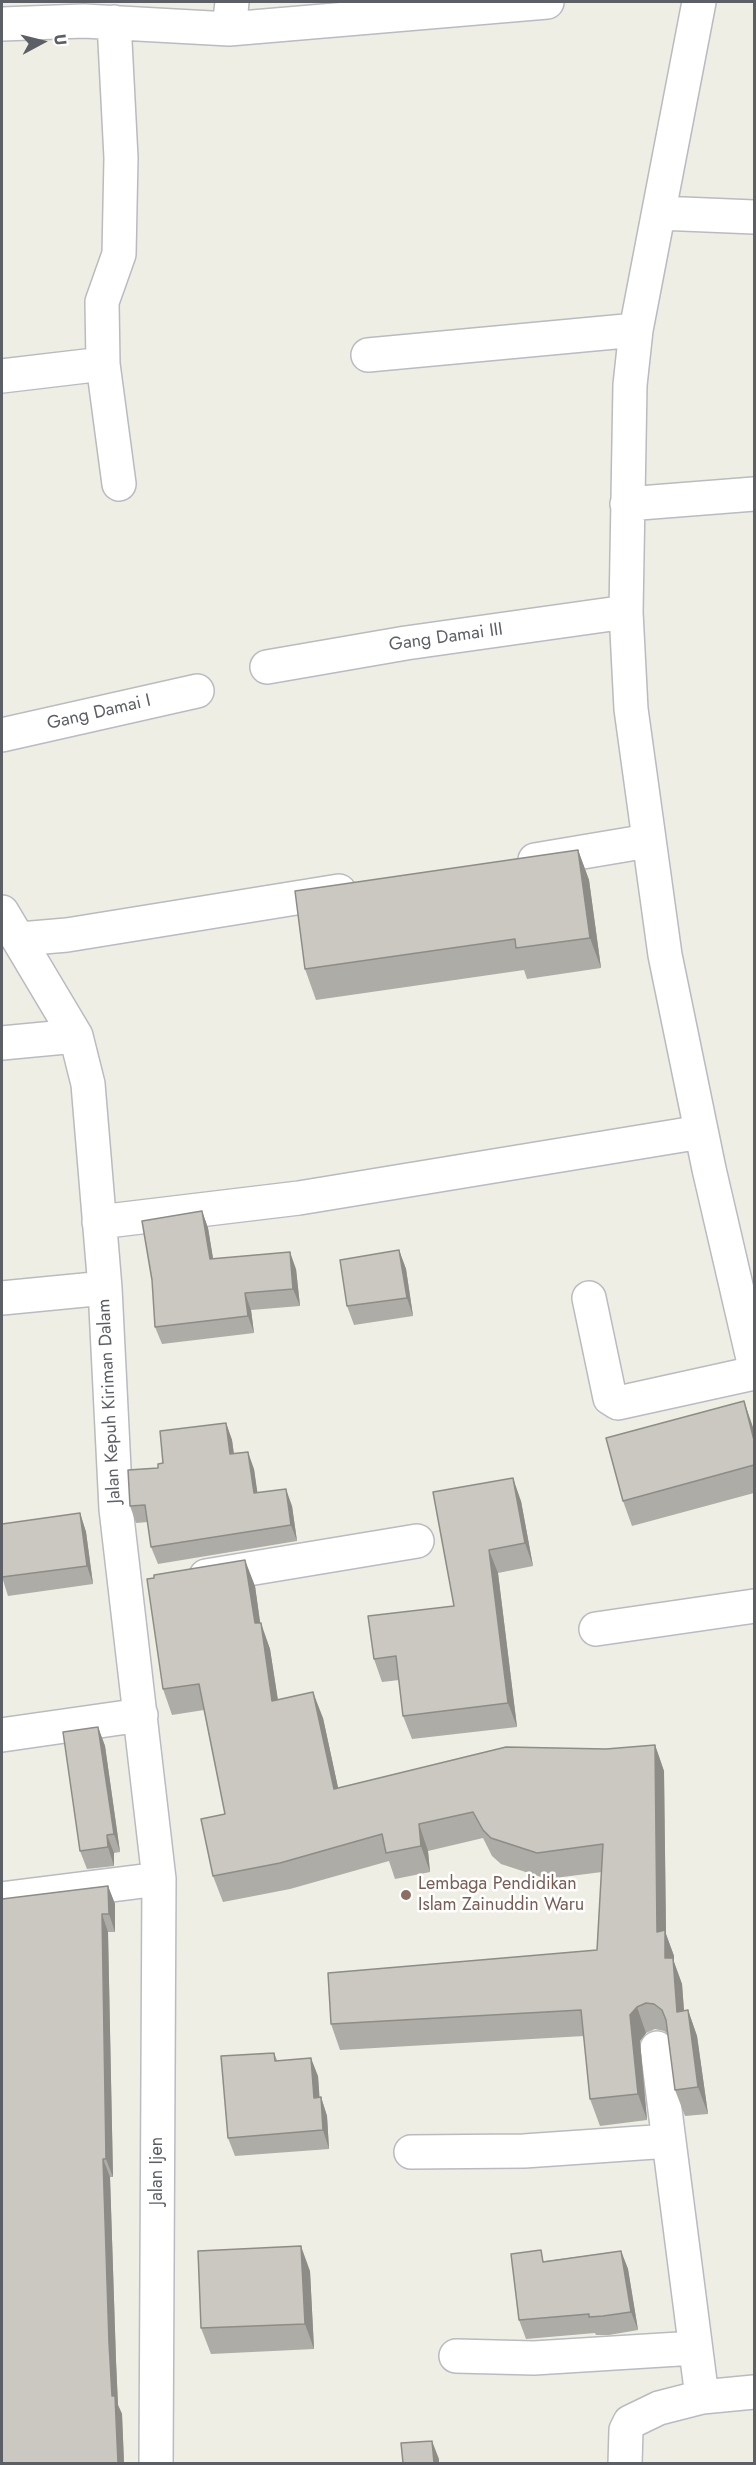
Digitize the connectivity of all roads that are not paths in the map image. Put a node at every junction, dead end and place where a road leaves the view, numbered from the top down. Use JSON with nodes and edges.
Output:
{"nodes":[{"id":1,"x":547,"y":2,"type":"edge"},
{"id":2,"x":699,"y":2,"type":"edge"},
{"id":3,"x":95,"y":15,"type":"edge"},
{"id":4,"x":231,"y":15,"type":"edge"},
{"id":5,"x":2,"y":24,"type":"edge"},
{"id":6,"x":659,"y":213,"type":"junction"},
{"id":7,"x":754,"y":217,"type":"edge"},
{"id":8,"x":636,"y":330,"type":"junction"},
{"id":9,"x":368,"y":355,"type":"dead end"},
{"id":10,"x":103,"y":364,"type":"junction"},
{"id":11,"x":2,"y":376,"type":"edge"},
{"id":12,"x":119,"y":484,"type":"dead end"},
{"id":13,"x":754,"y":494,"type":"edge"},
{"id":14,"x":627,"y":504,"type":"junction"},
{"id":15,"x":626,"y":612,"type":"junction"},
{"id":16,"x":267,"y":667,"type":"dead end"},
{"id":17,"x":197,"y":691,"type":"dead end"},
{"id":18,"x":2,"y":735,"type":"edge"},
{"id":19,"x":648,"y":842,"type":"junction"},
{"id":20,"x":509,"y":864,"type":"edge"},
{"id":21,"x":369,"y":886,"type":"edge"},
{"id":22,"x":2,"y":912,"type":"edge"},
{"id":23,"x":20,"y":939,"type":"junction"},
{"id":24,"x":76,"y":1036,"type":"junction"},
{"id":25,"x":2,"y":1043,"type":"edge"},
{"id":26,"x":701,"y":1132,"type":"junction"},
{"id":27,"x":99,"y":1222,"type":"junction"},
{"id":28,"x":105,"y":1288,"type":"junction"},
{"id":29,"x":2,"y":1298,"type":"edge"},
{"id":30,"x":589,"y":1298,"type":"dead end"},
{"id":31,"x":754,"y":1363,"type":"edge"},
{"id":32,"x":754,"y":1373,"type":"edge"},
{"id":33,"x":417,"y":1541,"type":"dead end"},
{"id":34,"x":149,"y":1585,"type":"junction"},
{"id":35,"x":754,"y":1606,"type":"edge"},
{"id":36,"x":596,"y":1629,"type":"dead end"},
{"id":37,"x":141,"y":1715,"type":"junction"},
{"id":38,"x":2,"y":1736,"type":"edge"},
{"id":39,"x":159,"y":1879,"type":"junction"},
{"id":40,"x":2,"y":1899,"type":"edge"},
{"id":41,"x":657,"y":2048,"type":"dead end"},
{"id":42,"x":669,"y":2141,"type":"junction"},
{"id":43,"x":411,"y":2152,"type":"dead end"},
{"id":44,"x":695,"y":2348,"type":"junction"},
{"id":45,"x":456,"y":2356,"type":"dead end"},
{"id":46,"x":754,"y":2392,"type":"edge"},
{"id":47,"x":702,"y":2397,"type":"junction"},
{"id":48,"x":156,"y":2463,"type":"edge"},
{"id":49,"x":625,"y":2463,"type":"edge"}],
"edges":[{"from":1,"to":4,"type":"street"},
{"from":2,"to":6,"type":"street"},
{"from":3,"to":4,"type":"street"},
{"from":3,"to":5,"type":"street"},
{"from":3,"to":10,"type":"street"},
{"from":6,"to":7,"type":"street"},
{"from":6,"to":8,"type":"street"},
{"from":8,"to":9,"type":"street"},
{"from":8,"to":14,"type":"street"},
{"from":10,"to":11,"type":"street"},
{"from":10,"to":12,"type":"street"},
{"from":13,"to":14,"type":"street"},
{"from":14,"to":15,"type":"street"},
{"from":15,"to":16,"type":"street","name":"Gang Damai III"},
{"from":15,"to":19,"type":"street"},
{"from":17,"to":18,"type":"street","name":"Gang Damai I"},
{"from":19,"to":20,"type":"street"},
{"from":19,"to":26,"type":"street"},
{"from":21,"to":23,"type":"street"},
{"from":22,"to":23,"type":"street","name":"Jalan Kepuh Kiriman Dalam"},
{"from":23,"to":24,"type":"street","name":"Jalan Kepuh Kiriman Dalam"},
{"from":24,"to":25,"type":"street"},
{"from":24,"to":27,"type":"street","name":"Jalan Kepuh Kiriman Dalam"},
{"from":26,"to":27,"type":"street"},
{"from":26,"to":31,"type":"street"},
{"from":27,"to":28,"type":"street","name":"Jalan Kepuh Kiriman Dalam"},
{"from":28,"to":29,"type":"street"},
{"from":28,"to":34,"type":"street","name":"Jalan Kepuh Kiriman Dalam"},
{"from":30,"to":32,"type":"street"},
{"from":33,"to":34,"type":"street"},
{"from":34,"to":37,"type":"street","name":"Jalan Kepuh Kiriman Dalam"},
{"from":35,"to":36,"type":"street"},
{"from":37,"to":38,"type":"street"},
{"from":37,"to":39,"type":"street","name":"Jalan Kepuh Kiriman Dalam"},
{"from":39,"to":40,"type":"street"},
{"from":39,"to":48,"type":"street","name":"Jalan Ijen"},
{"from":41,"to":42,"type":"street"},
{"from":42,"to":43,"type":"street"},
{"from":42,"to":44,"type":"street"},
{"from":44,"to":45,"type":"street"},
{"from":44,"to":47,"type":"street"},
{"from":46,"to":47,"type":"street"},
{"from":47,"to":49,"type":"street"}]}
